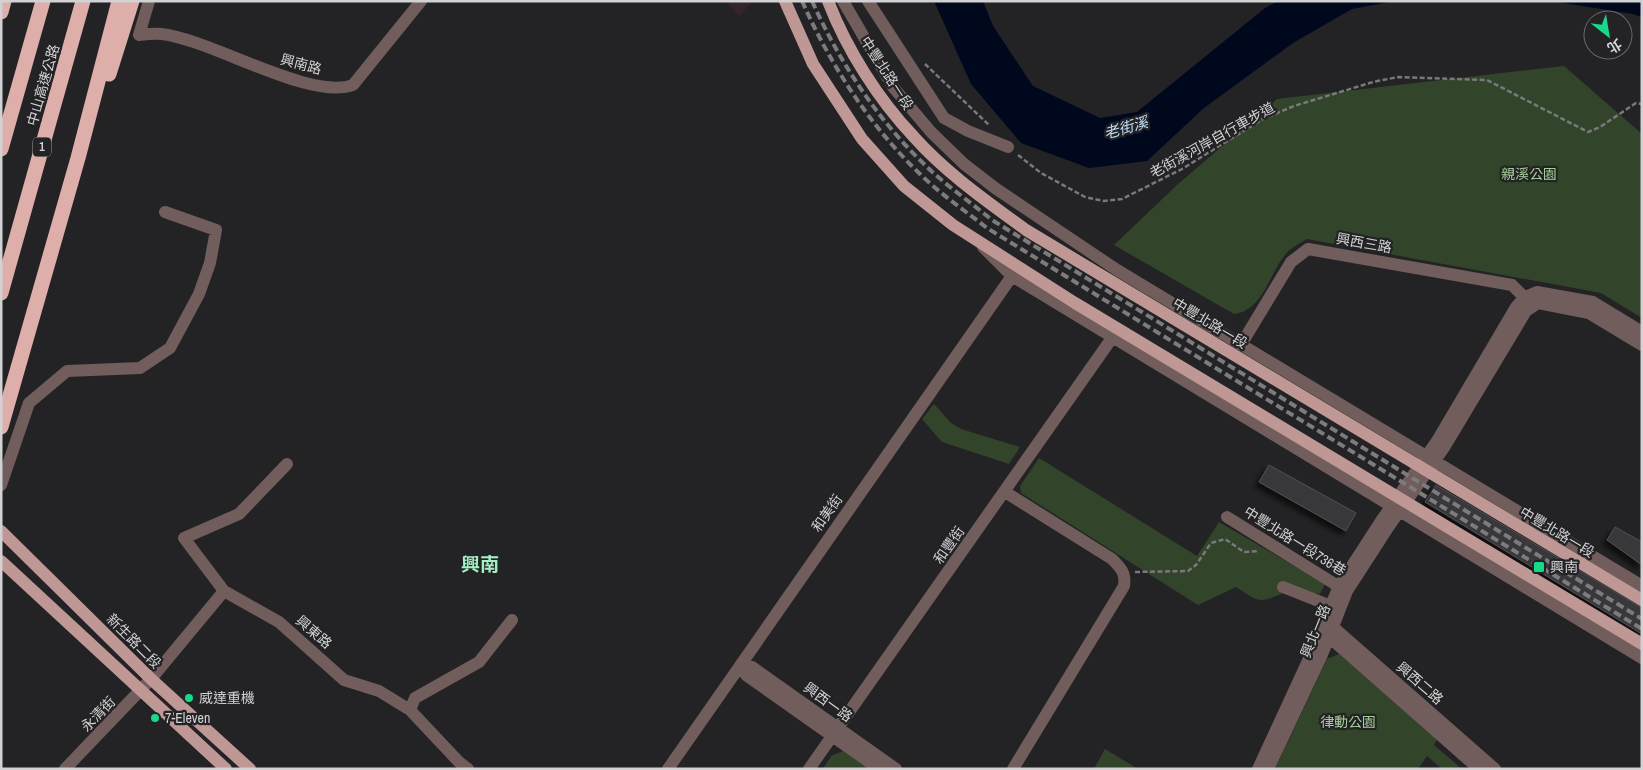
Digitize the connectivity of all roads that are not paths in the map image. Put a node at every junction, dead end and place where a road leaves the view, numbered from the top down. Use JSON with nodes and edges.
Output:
{"nodes":[{"id":1,"x":4,"y":1,"type":"edge"},
{"id":2,"x":43,"y":1,"type":"edge"},
{"id":3,"x":83,"y":1,"type":"edge"},
{"id":4,"x":119,"y":1,"type":"edge"},
{"id":5,"x":132,"y":1,"type":"edge"},
{"id":6,"x":149,"y":1,"type":"edge"},
{"id":7,"x":421,"y":1,"type":"edge"},
{"id":8,"x":785,"y":1,"type":"edge"},
{"id":9,"x":828,"y":1,"type":"edge"},
{"id":10,"x":843,"y":1,"type":"edge"},
{"id":11,"x":868,"y":1,"type":"edge"},
{"id":12,"x":1,"y":12,"type":"edge"},
{"id":13,"x":1008,"y":147,"type":"road end"},
{"id":14,"x":1,"y":149,"type":"edge"},
{"id":15,"x":78,"y":158,"type":"junction"},
{"id":16,"x":165,"y":212,"type":"dead end"},
{"id":17,"x":976,"y":240,"type":"junction"},
{"id":18,"x":1012,"y":276,"type":"junction"},
{"id":19,"x":1,"y":293,"type":"edge"},
{"id":20,"x":1528,"y":301,"type":"junction"},
{"id":21,"x":1642,"y":332,"type":"edge"},
{"id":22,"x":1112,"y":338,"type":"junction"},
{"id":23,"x":1242,"y":343,"type":"junction"},
{"id":24,"x":1642,"y":345,"type":"edge"},
{"id":25,"x":1,"y":427,"type":"edge"},
{"id":26,"x":287,"y":464,"type":"dead end"},
{"id":27,"x":1428,"y":464,"type":"junction"},
{"id":28,"x":1,"y":485,"type":"edge"},
{"id":29,"x":1005,"y":492,"type":"junction"},
{"id":30,"x":1399,"y":504,"type":"junction"},
{"id":31,"x":1227,"y":516,"type":"dead end"},
{"id":32,"x":1,"y":531,"type":"edge"},
{"id":33,"x":1,"y":561,"type":"edge"},
{"id":34,"x":1642,"y":586,"type":"edge"},
{"id":35,"x":1283,"y":587,"type":"dead end"},
{"id":36,"x":1343,"y":589,"type":"junction"},
{"id":37,"x":224,"y":591,"type":"junction"},
{"id":38,"x":1642,"y":600,"type":"edge"},
{"id":39,"x":1331,"y":606,"type":"junction"},
{"id":40,"x":512,"y":620,"type":"dead end"},
{"id":41,"x":1328,"y":630,"type":"junction"},
{"id":42,"x":1642,"y":644,"type":"edge"},
{"id":43,"x":1642,"y":658,"type":"edge"},
{"id":44,"x":741,"y":664,"type":"junction"},
{"id":45,"x":151,"y":679,"type":"junction"},
{"id":46,"x":140,"y":691,"type":"junction"},
{"id":47,"x":410,"y":710,"type":"junction"},
{"id":48,"x":835,"y":732,"type":"junction"},
{"id":49,"x":65,"y":769,"type":"edge"},
{"id":50,"x":226,"y":769,"type":"edge"},
{"id":51,"x":250,"y":769,"type":"edge"},
{"id":52,"x":468,"y":769,"type":"edge"},
{"id":53,"x":668,"y":769,"type":"edge"},
{"id":54,"x":808,"y":769,"type":"edge"},
{"id":55,"x":879,"y":769,"type":"edge"},
{"id":56,"x":896,"y":769,"type":"edge"},
{"id":57,"x":1013,"y":769,"type":"edge"},
{"id":58,"x":1258,"y":769,"type":"edge"},
{"id":59,"x":1268,"y":769,"type":"edge"},
{"id":60,"x":1479,"y":769,"type":"edge"},
{"id":61,"x":1495,"y":769,"type":"edge"}],
"edges":[{"from":1,"to":12,"type":"highway"},
{"from":2,"to":14,"type":"highway","name":"中山高速公路"},
{"from":3,"to":19,"type":"highway","name":"中山高速公路","number":"1"},
{"from":4,"to":15,"type":"highway"},
{"from":5,"to":15,"type":"highway"},
{"from":6,"to":7,"type":"street","name":"興南路"},
{"from":8,"to":17,"type":"main road"},
{"from":9,"to":27,"type":"main road","name":"中豐北路一段"},
{"from":10,"to":23,"type":"street","name":"中豐北路一段"},
{"from":11,"to":13,"type":"street"},
{"from":15,"to":25,"type":"highway"},
{"from":16,"to":28,"type":"street"},
{"from":17,"to":18,"type":"street"},
{"from":17,"to":30,"type":"main road"},
{"from":18,"to":22,"type":"street"},
{"from":18,"to":44,"type":"street","name":"和美街"},
{"from":20,"to":21,"type":"street"},
{"from":20,"to":23,"type":"street","name":"興西三路"},
{"from":20,"to":24,"type":"street","name":"興西三路"},
{"from":20,"to":27,"type":"street","name":"興北一路"},
{"from":22,"to":29,"type":"street","name":"和豐街"},
{"from":22,"to":30,"type":"street"},
{"from":23,"to":27,"type":"street","name":"中豐北路一段"},
{"from":26,"to":37,"type":"street"},
{"from":27,"to":30,"type":"street","name":"興北一路"},
{"from":27,"to":34,"type":"street","name":"中豐北路一段"},
{"from":27,"to":38,"type":"main road","name":"中豐北路一段"},
{"from":29,"to":48,"type":"street","name":"和豐街"},
{"from":29,"to":57,"type":"street"},
{"from":30,"to":36,"type":"street","name":"興北一路"},
{"from":30,"to":42,"type":"main road"},
{"from":30,"to":43,"type":"street"},
{"from":31,"to":36,"type":"street","name":"中豐北路一段736巷"},
{"from":32,"to":45,"type":"main road","name":"新生路二段"},
{"from":33,"to":46,"type":"main road"},
{"from":35,"to":39,"type":"street"},
{"from":36,"to":39,"type":"street"},
{"from":36,"to":41,"type":"street","name":"興北一路"},
{"from":37,"to":45,"type":"street"},
{"from":37,"to":47,"type":"street","name":"興東路"},
{"from":39,"to":41,"type":"street"},
{"from":40,"to":47,"type":"street"},
{"from":41,"to":58,"type":"street"},
{"from":41,"to":59,"type":"street","name":"興北一路"},
{"from":41,"to":60,"type":"street"},
{"from":41,"to":61,"type":"street","name":"興西二路"},
{"from":44,"to":48,"type":"street","name":"興西一路"},
{"from":44,"to":53,"type":"street","name":"和美街"},
{"from":45,"to":46,"type":"street","name":"永清街"},
{"from":45,"to":51,"type":"main road","name":"新生路二段"},
{"from":46,"to":49,"type":"street","name":"永清街"},
{"from":46,"to":50,"type":"main road"},
{"from":47,"to":52,"type":"street","name":"興東路"},
{"from":48,"to":54,"type":"street","name":"和豐街"},
{"from":48,"to":55,"type":"street"},
{"from":48,"to":56,"type":"street","name":"興西一路"}]}
